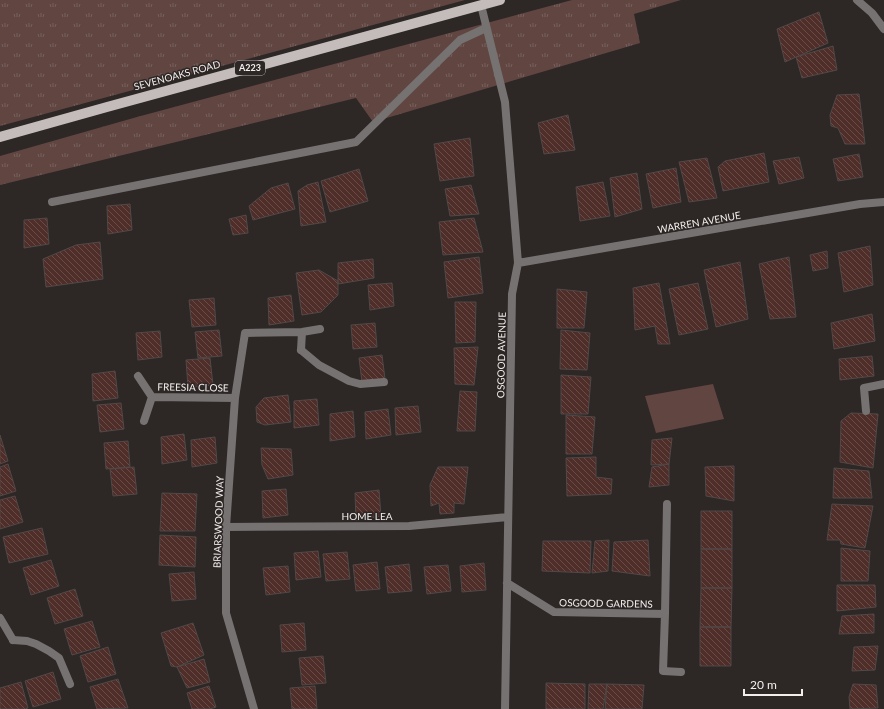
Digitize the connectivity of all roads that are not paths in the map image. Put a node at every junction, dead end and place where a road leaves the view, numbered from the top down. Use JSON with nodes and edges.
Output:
{"nodes":[{"id":1,"x":500,"y":0,"type":"edge"},
{"id":2,"x":857,"y":0,"type":"edge"},
{"id":3,"x":481,"y":5,"type":"junction"},
{"id":4,"x":486,"y":28,"type":"junction"},
{"id":5,"x":884,"y":29,"type":"edge"},
{"id":6,"x":0,"y":137,"type":"edge"},
{"id":7,"x":52,"y":202,"type":"dead end"},
{"id":8,"x":884,"y":202,"type":"edge"},
{"id":9,"x":518,"y":263,"type":"junction"},
{"id":10,"x":320,"y":329,"type":"dead end"},
{"id":11,"x":302,"y":332,"type":"junction"},
{"id":12,"x":138,"y":376,"type":"dead end"},
{"id":13,"x":384,"y":382,"type":"dead end"},
{"id":14,"x":884,"y":384,"type":"edge"},
{"id":15,"x":152,"y":397,"type":"junction"},
{"id":16,"x":235,"y":398,"type":"junction"},
{"id":17,"x":866,"y":411,"type":"dead end"},
{"id":18,"x":144,"y":421,"type":"dead end"},
{"id":19,"x":667,"y":504,"type":"dead end"},
{"id":20,"x":508,"y":517,"type":"junction"},
{"id":21,"x":226,"y":527,"type":"junction"},
{"id":22,"x":507,"y":584,"type":"junction"},
{"id":23,"x":665,"y":614,"type":"junction"},
{"id":24,"x":1,"y":623,"type":"edge"},
{"id":25,"x":681,"y":672,"type":"dead end"},
{"id":26,"x":70,"y":684,"type":"dead end"},
{"id":27,"x":254,"y":709,"type":"edge"},
{"id":28,"x":505,"y":709,"type":"edge"}],
"edges":[{"from":1,"to":3,"type":"main road","name":"SEVENOAKS ROAD","number":"A223"},
{"from":2,"to":5,"type":"street"},
{"from":3,"to":4,"type":"street","name":"OSGOOD AVENUE"},
{"from":3,"to":6,"type":"main road","name":"SEVENOAKS ROAD","number":"A223"},
{"from":4,"to":7,"type":"street"},
{"from":4,"to":9,"type":"street","name":"OSGOOD AVENUE"},
{"from":8,"to":9,"type":"street","name":"WARREN AVENUE"},
{"from":9,"to":20,"type":"street","name":"OSGOOD AVENUE"},
{"from":10,"to":11,"type":"street"},
{"from":11,"to":13,"type":"street"},
{"from":11,"to":16,"type":"street","name":"BRIARSWOOD WAY"},
{"from":12,"to":15,"type":"street","name":"FREESIA CLOSE"},
{"from":14,"to":17,"type":"street"},
{"from":15,"to":16,"type":"street","name":"FREESIA CLOSE"},
{"from":15,"to":18,"type":"street","name":"FREESIA CLOSE"},
{"from":16,"to":21,"type":"street","name":"BRIARSWOOD WAY"},
{"from":19,"to":23,"type":"street","name":"OSGOOD GARDENS"},
{"from":20,"to":21,"type":"street","name":"HOME LEA"},
{"from":20,"to":22,"type":"street","name":"OSGOOD AVENUE"},
{"from":21,"to":27,"type":"street","name":"BRIARSWOOD WAY"},
{"from":22,"to":23,"type":"street","name":"OSGOOD GARDENS"},
{"from":22,"to":28,"type":"street","name":"OSGOOD AVENUE"},
{"from":23,"to":25,"type":"street","name":"OSGOOD GARDENS"},
{"from":24,"to":26,"type":"street"}]}
